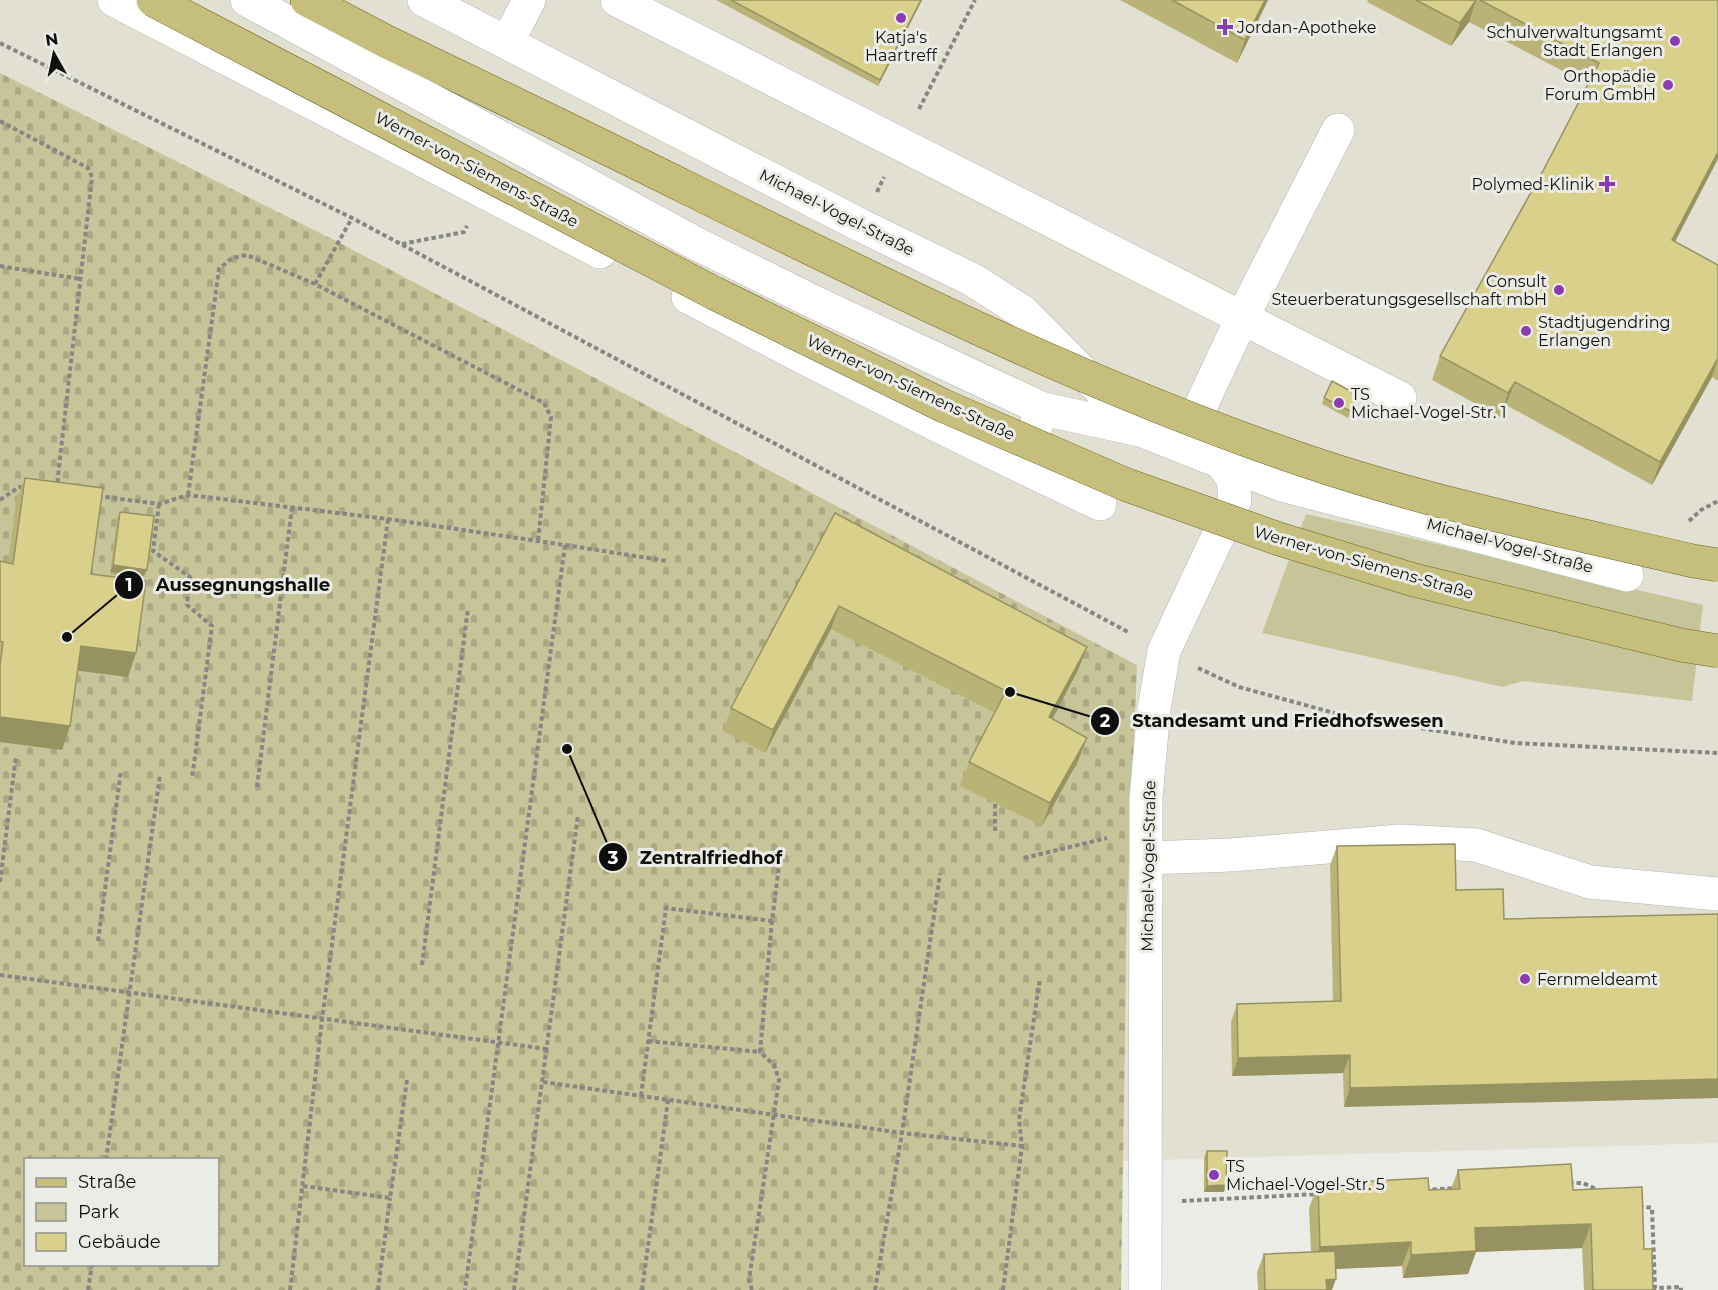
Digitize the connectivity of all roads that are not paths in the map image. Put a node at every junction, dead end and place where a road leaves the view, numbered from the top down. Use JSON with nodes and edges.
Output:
{"nodes":[{"id":1,"x":114,"y":0,"type":"edge"},
{"id":2,"x":153,"y":0,"type":"edge"},
{"id":3,"x":247,"y":0,"type":"edge"},
{"id":4,"x":307,"y":0,"type":"edge"},
{"id":5,"x":338,"y":0,"type":"edge"},
{"id":6,"x":529,"y":0,"type":"edge"},
{"id":7,"x":617,"y":0,"type":"edge"},
{"id":8,"x":437,"y":3,"type":"edge"},
{"id":9,"x":387,"y":42,"type":"junction"},
{"id":10,"x":507,"y":43,"type":"junction"},
{"id":11,"x":1338,"y":130,"type":"dead end"},
{"id":12,"x":1242,"y":318,"type":"junction"},
{"id":13,"x":1400,"y":398,"type":"dead end"},
{"id":14,"x":1043,"y":409,"type":"junction"},
{"id":15,"x":1140,"y":430,"type":"junction"},
{"id":16,"x":1182,"y":448,"type":"junction"},
{"id":17,"x":1221,"y":462,"type":"junction"},
{"id":18,"x":1018,"y":465,"type":"junction"},
{"id":19,"x":1100,"y":504,"type":"dead end"},
{"id":20,"x":1718,"y":566,"type":"edge"},
{"id":21,"x":1627,"y":575,"type":"dead end"},
{"id":22,"x":1718,"y":651,"type":"edge"},
{"id":23,"x":1147,"y":846,"type":"junction"},
{"id":24,"x":1718,"y":894,"type":"edge"},
{"id":25,"x":1145,"y":1290,"type":"edge"}],
"edges":[{"from":1,"to":18,"type":"street"},
{"from":2,"to":22,"type":"main road","name":"Werner-von-Siemens-Straße","bridge":true},
{"from":3,"to":14,"type":"street"},
{"from":4,"to":9,"type":"main road"},
{"from":5,"to":9,"type":"main road"},
{"from":6,"to":10,"type":"street"},
{"from":7,"to":12,"type":"street"},
{"from":8,"to":10,"type":"street","name":"Michael-Vogel-Straße"},
{"from":9,"to":20,"type":"main road","bridge":true},
{"from":10,"to":15,"type":"street","name":"Michael-Vogel-Straße"},
{"from":11,"to":12,"type":"street"},
{"from":12,"to":13,"type":"street"},
{"from":12,"to":16,"type":"street"},
{"from":14,"to":15,"type":"street"},
{"from":14,"to":18,"type":"street"},
{"from":15,"to":16,"type":"street","name":"Michael-Vogel-Straße"},
{"from":16,"to":17,"type":"street","name":"Michael-Vogel-Straße"},
{"from":17,"to":21,"type":"street","name":"Michael-Vogel-Straße"},
{"from":17,"to":23,"type":"street","name":"Michael-Vogel-Straße"},
{"from":18,"to":19,"type":"street"},
{"from":23,"to":24,"type":"street"},
{"from":23,"to":25,"type":"street","name":"Michael-Vogel-Straße"}]}
